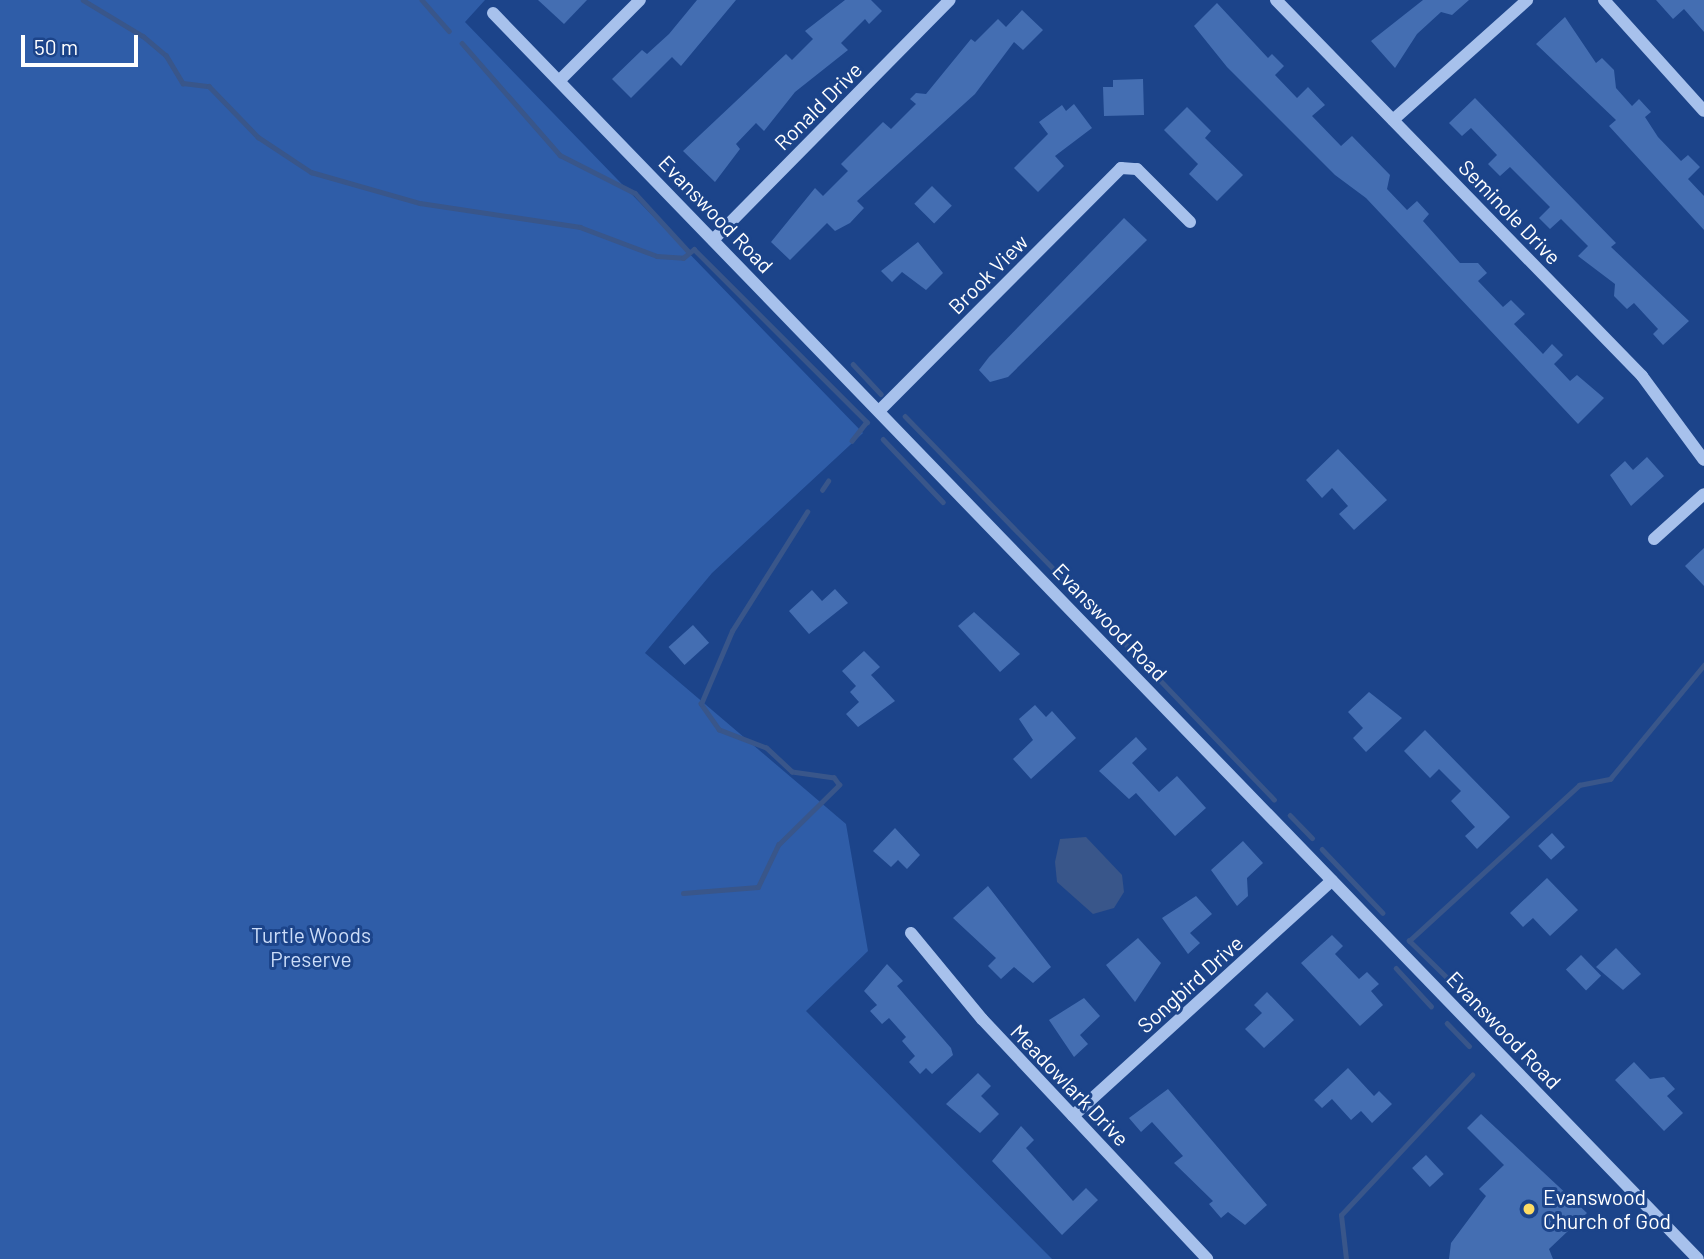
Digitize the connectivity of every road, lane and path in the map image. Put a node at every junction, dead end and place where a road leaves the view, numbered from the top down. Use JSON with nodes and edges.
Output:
{"nodes":[{"id":1,"x":640,"y":0,"type":"edge"},
{"id":2,"x":950,"y":0,"type":"edge"},
{"id":3,"x":1276,"y":0,"type":"edge"},
{"id":4,"x":1527,"y":0,"type":"edge"},
{"id":5,"x":1604,"y":0,"type":"edge"},
{"id":6,"x":493,"y":13,"type":"dead end"},
{"id":7,"x":560,"y":80,"type":"junction"},
{"id":8,"x":1704,"y":111,"type":"edge"},
{"id":9,"x":1393,"y":120,"type":"junction"},
{"id":10,"x":1190,"y":222,"type":"dead end"},
{"id":11,"x":713,"y":240,"type":"junction"},
{"id":12,"x":878,"y":411,"type":"junction"},
{"id":13,"x":1704,"y":460,"type":"edge"},
{"id":14,"x":1704,"y":494,"type":"edge"},
{"id":15,"x":1654,"y":540,"type":"dead end"},
{"id":16,"x":1332,"y":880,"type":"junction"},
{"id":17,"x":911,"y":933,"type":"dead end"},
{"id":18,"x":1073,"y":1116,"type":"junction"},
{"id":19,"x":1207,"y":1259,"type":"edge"},
{"id":20,"x":1698,"y":1259,"type":"edge"}],
"edges":[{"from":1,"to":7,"type":"street"},
{"from":2,"to":11,"type":"street","name":"Ronald Drive"},
{"from":3,"to":9,"type":"street","name":"Seminole Drive"},
{"from":4,"to":9,"type":"street"},
{"from":5,"to":8,"type":"street"},
{"from":6,"to":7,"type":"street","name":"Evanswood Road"},
{"from":7,"to":11,"type":"street","name":"Evanswood Road"},
{"from":9,"to":13,"type":"street","name":"Seminole Drive"},
{"from":10,"to":12,"type":"street","name":"Brook View"},
{"from":11,"to":12,"type":"street","name":"Evanswood Road"},
{"from":12,"to":16,"type":"street","name":"Evanswood Road"},
{"from":14,"to":15,"type":"street"},
{"from":16,"to":18,"type":"street","name":"Songbird Drive"},
{"from":16,"to":20,"type":"street","name":"Evanswood Road"},
{"from":17,"to":18,"type":"street","name":"Meadowlark Drive"},
{"from":18,"to":19,"type":"street","name":"Meadowlark Drive"}]}
